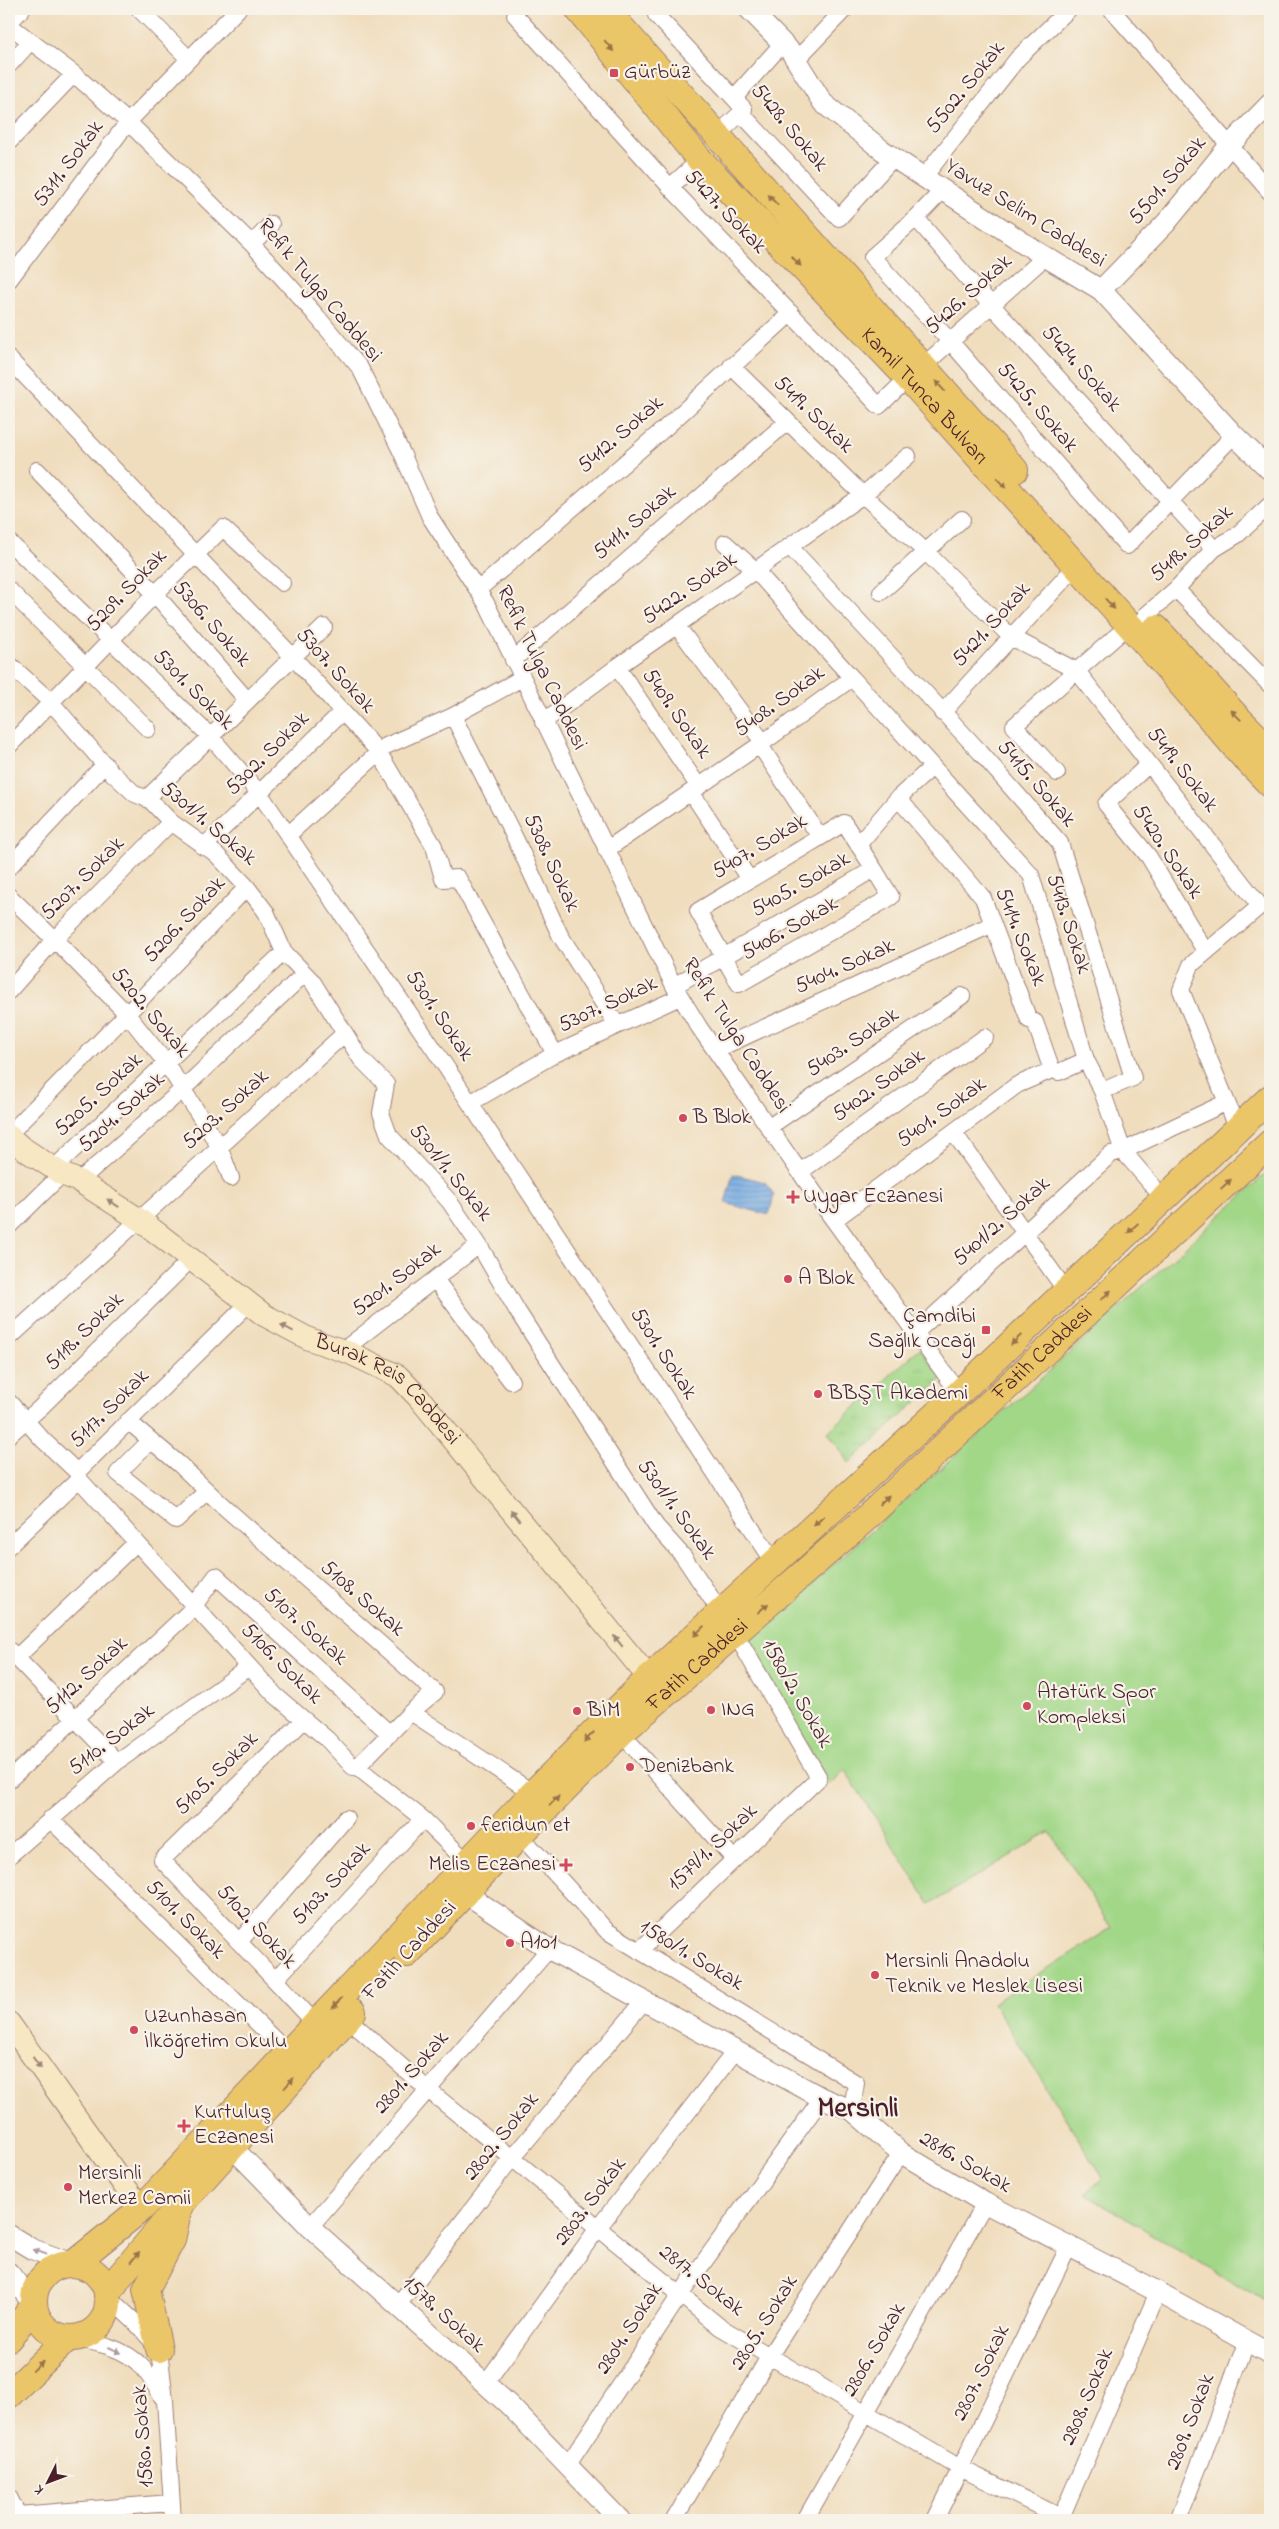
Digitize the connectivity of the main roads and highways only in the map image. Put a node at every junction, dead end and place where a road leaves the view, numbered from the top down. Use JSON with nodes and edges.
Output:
{"nodes":[{"id":1,"x":578,"y":9,"type":"edge"},
{"id":2,"x":605,"y":9,"type":"edge"},
{"id":3,"x":915,"y":372,"type":"junction"},
{"id":4,"x":1137,"y":621,"type":"junction"},
{"id":5,"x":1270,"y":750,"type":"edge"},
{"id":6,"x":1270,"y":784,"type":"edge"},
{"id":7,"x":1270,"y":1098,"type":"edge"},
{"id":8,"x":9,"y":1135,"type":"edge"},
{"id":9,"x":1270,"y":1143,"type":"edge"},
{"id":10,"x":649,"y":1678,"type":"junction"},
{"id":11,"x":621,"y":1733,"type":"junction"},
{"id":12,"x":511,"y":1831,"type":"junction"},
{"id":13,"x":9,"y":2023,"type":"edge"},
{"id":14,"x":179,"y":2206,"type":"junction"},
{"id":15,"x":141,"y":2208,"type":"junction"},
{"id":16,"x":74,"y":2264,"type":"junction"},
{"id":17,"x":107,"y":2296,"type":"junction"},
{"id":18,"x":34,"y":2305,"type":"junction"},
{"id":19,"x":9,"y":2338,"type":"edge"},
{"id":20,"x":68,"y":2338,"type":"junction"},
{"id":21,"x":159,"y":2349,"type":"road end"},
{"id":22,"x":9,"y":2395,"type":"edge"}],
"edges":[{"from":1,"to":3,"type":"main road","name":"Kamil Tunca Bulvarı","one_way":true},
{"from":3,"to":2,"type":"main road","name":"Kamil Tunca Bulvarı","one_way":true},
{"from":4,"to":3,"type":"main road","name":"Kamil Tunca Bulvarı","one_way":true},
{"from":3,"to":4,"type":"main road","name":"Kamil Tunca Bulvarı","one_way":true},
{"from":5,"to":4,"type":"main road","name":"Kamil Tunca Bulvarı","one_way":true},
{"from":4,"to":6,"type":"main road","name":"Kamil Tunca Bulvarı"},
{"from":7,"to":10,"type":"main road","one_way":true},
{"from":10,"to":8,"type":"main road","name":"Burak Reis Caddesi","one_way":true},
{"from":11,"to":9,"type":"main road","name":"Fatih Caddesi","one_way":true},
{"from":10,"to":11,"type":"main road"},
{"from":10,"to":12,"type":"main road","one_way":true},
{"from":12,"to":11,"type":"main road","name":"Fatih Caddesi","one_way":true},
{"from":14,"to":12,"type":"main road","name":"Fatih Caddesi","one_way":true},
{"from":12,"to":15,"type":"main road","name":"Fatih Caddesi","one_way":true},
{"from":13,"to":15,"type":"main road","one_way":true},
{"from":17,"to":14,"type":"main road","name":"Fatih Caddesi","one_way":true},
{"from":14,"to":21,"type":"main road"},
{"from":15,"to":16,"type":"main road","name":"Fatih Caddesi"},
{"from":16,"to":17,"type":"main road"},
{"from":16,"to":18,"type":"main road"},
{"from":17,"to":20,"type":"main road"},
{"from":18,"to":19,"type":"main road"},
{"from":18,"to":20,"type":"main road"},
{"from":22,"to":20,"type":"main road","one_way":true}]}
